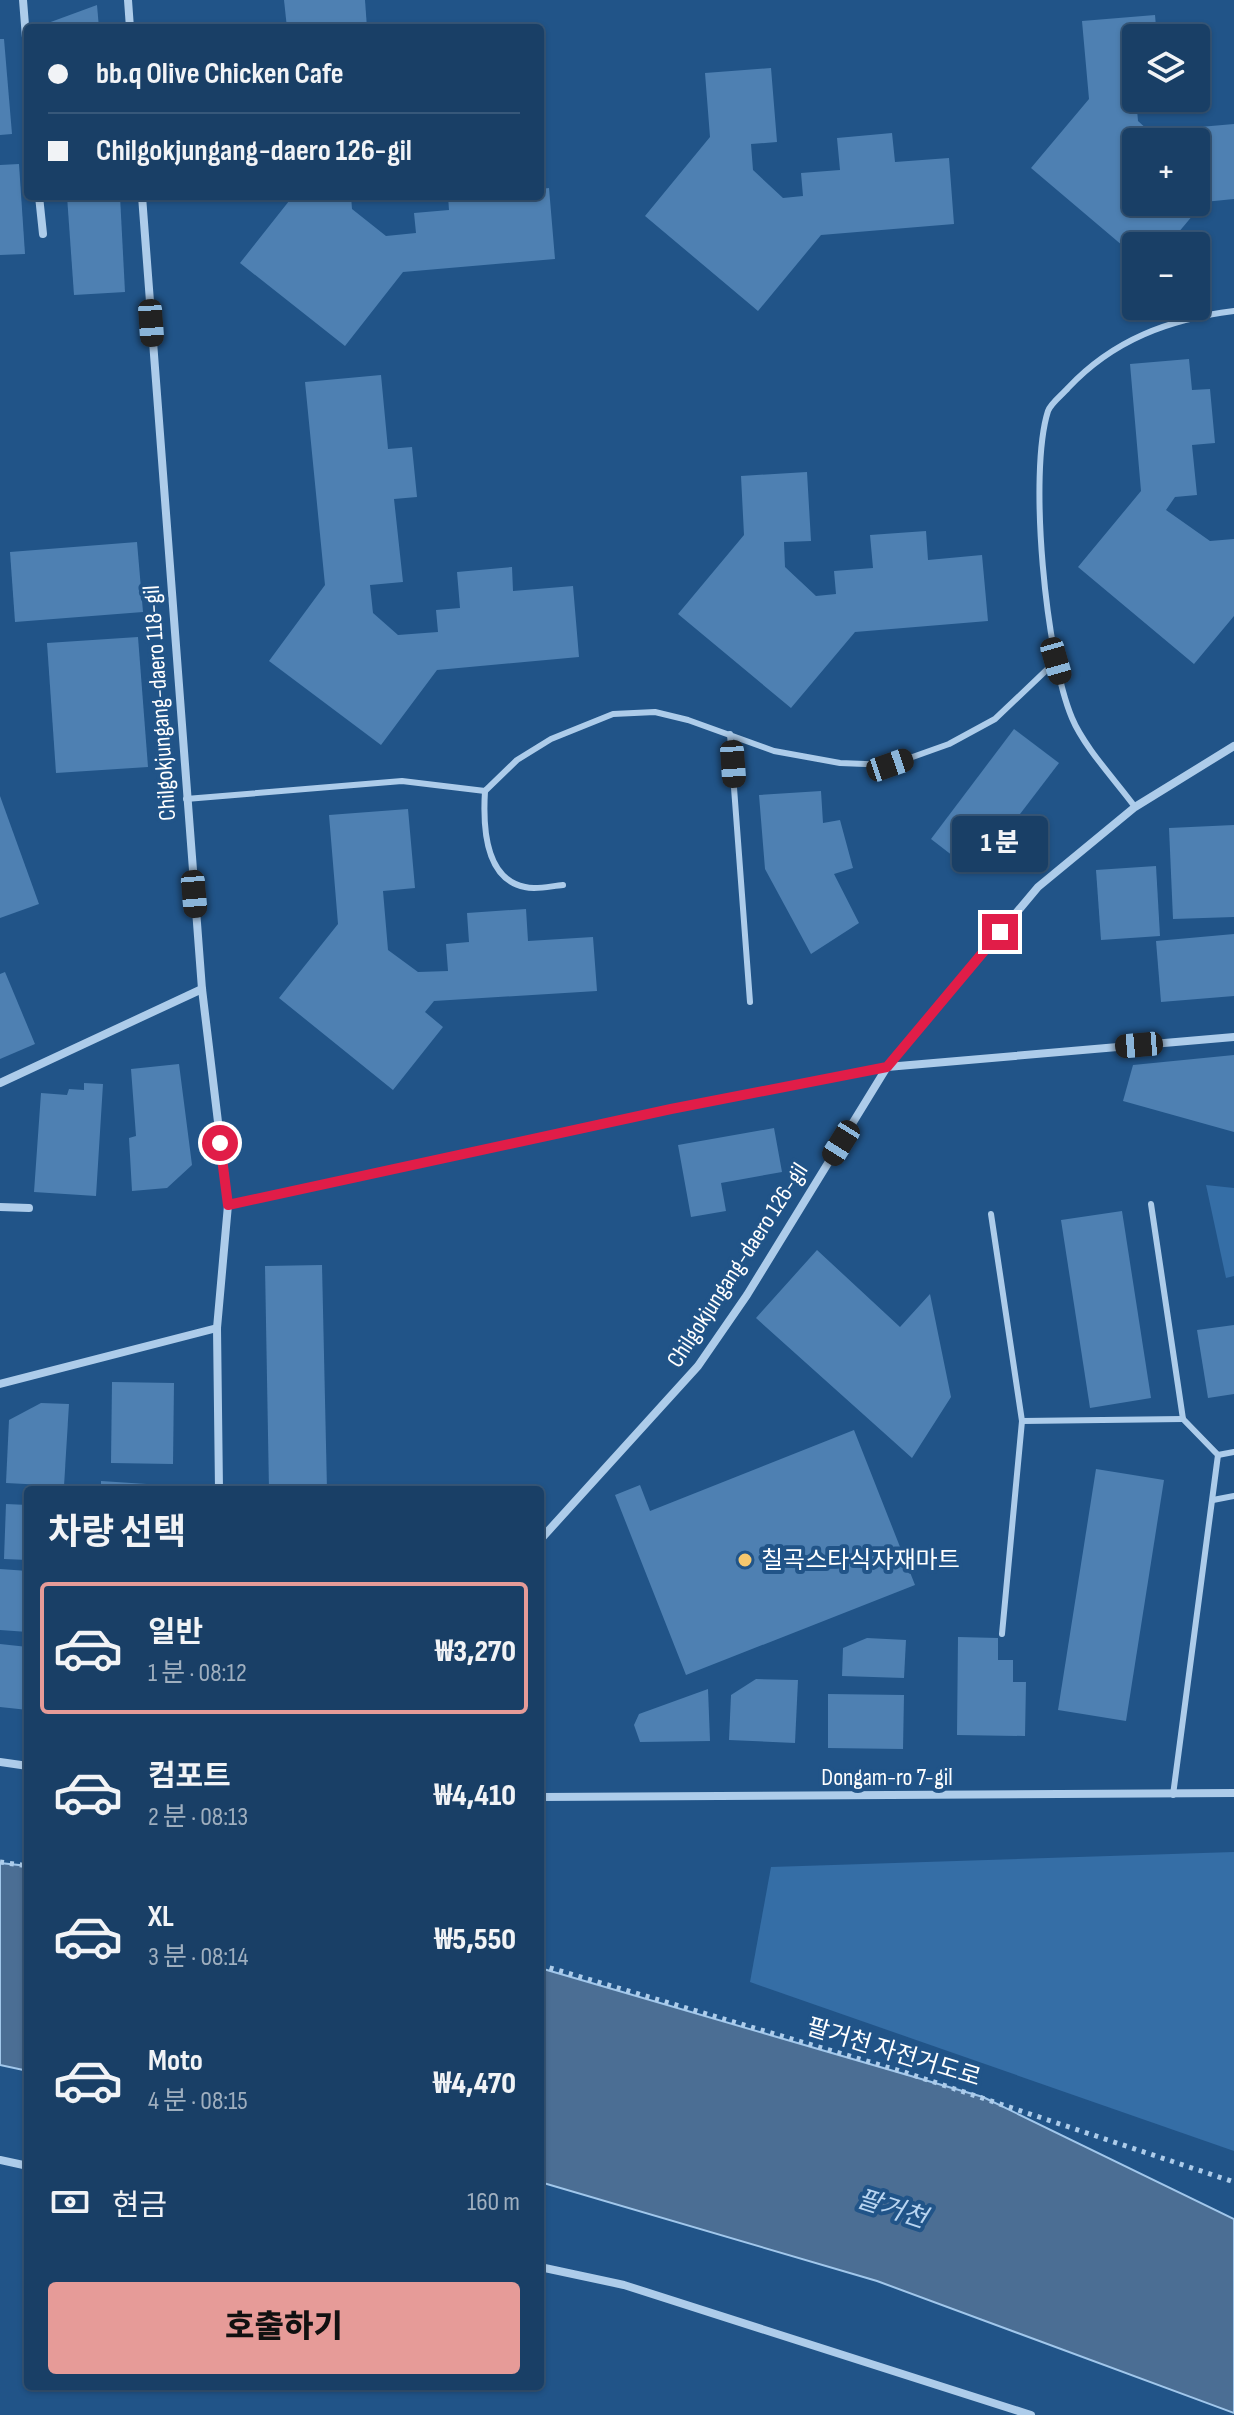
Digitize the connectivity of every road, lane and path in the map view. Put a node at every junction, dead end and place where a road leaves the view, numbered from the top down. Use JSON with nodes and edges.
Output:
{"nodes":[{"id":1,"x":23,"y":0,"type":"edge"},
{"id":2,"x":128,"y":0,"type":"edge"},
{"id":3,"x":25,"y":24,"type":"edge"},
{"id":4,"x":130,"y":24,"type":"edge"},
{"id":5,"x":39,"y":200,"type":"edge"},
{"id":6,"x":142,"y":200,"type":"edge"},
{"id":7,"x":43,"y":234,"type":"dead end"},
{"id":8,"x":1234,"y":311,"type":"edge"},
{"id":9,"x":1056,"y":661,"type":"junction"},
{"id":10,"x":730,"y":734,"type":"junction"},
{"id":11,"x":1234,"y":746,"type":"edge"},
{"id":12,"x":485,"y":791,"type":"junction"},
{"id":13,"x":186,"y":799,"type":"junction"},
{"id":14,"x":1135,"y":807,"type":"junction"},
{"id":15,"x":563,"y":885,"type":"dead end"},
{"id":16,"x":202,"y":989,"type":"junction"},
{"id":17,"x":750,"y":1002,"type":"dead end"},
{"id":18,"x":1234,"y":1037,"type":"edge"},
{"id":19,"x":887,"y":1067,"type":"junction"},
{"id":20,"x":0,"y":1083,"type":"edge"},
{"id":21,"x":1151,"y":1204,"type":"dead end"},
{"id":22,"x":228,"y":1205,"type":"junction"},
{"id":23,"x":0,"y":1207,"type":"edge"},
{"id":24,"x":29,"y":1208,"type":"dead end"},
{"id":25,"x":991,"y":1214,"type":"dead end"},
{"id":26,"x":217,"y":1328,"type":"junction"},
{"id":27,"x":0,"y":1384,"type":"edge"},
{"id":28,"x":1183,"y":1419,"type":"junction"},
{"id":29,"x":1022,"y":1421,"type":"junction"},
{"id":30,"x":1234,"y":1452,"type":"edge"},
{"id":31,"x":1218,"y":1455,"type":"junction"},
{"id":32,"x":219,"y":1486,"type":"edge"},
{"id":33,"x":1234,"y":1496,"type":"edge"},
{"id":34,"x":1213,"y":1500,"type":"junction"},
{"id":35,"x":544,"y":1536,"type":"edge"},
{"id":36,"x":1002,"y":1634,"type":"dead end"},
{"id":37,"x":0,"y":1762,"type":"edge"},
{"id":38,"x":24,"y":1765,"type":"edge"},
{"id":39,"x":1234,"y":1793,"type":"edge"},
{"id":40,"x":1173,"y":1795,"type":"junction"},
{"id":41,"x":544,"y":1797,"type":"edge"},
{"id":42,"x":0,"y":1862,"type":"edge"},
{"id":43,"x":24,"y":1865,"type":"edge"},
{"id":44,"x":544,"y":1966,"type":"edge"},
{"id":45,"x":0,"y":2160,"type":"edge"},
{"id":46,"x":24,"y":2165,"type":"edge"},
{"id":47,"x":1234,"y":2182,"type":"edge"},
{"id":48,"x":544,"y":2268,"type":"edge"},
{"id":49,"x":1031,"y":2415,"type":"edge"}],
"edges":[{"from":1,"to":3,"type":"street"},
{"from":2,"to":4,"type":"street"},
{"from":5,"to":7,"type":"street"},
{"from":6,"to":13,"type":"street","name":"Chilgokjungang-daero 118-gil"},
{"from":8,"to":9,"type":"lane"},
{"from":9,"to":10,"type":"lane"},
{"from":9,"to":14,"type":"lane"},
{"from":10,"to":12,"type":"lane"},
{"from":10,"to":17,"type":"lane"},
{"from":11,"to":14,"type":"street","name":"Chilgokjungang-daero 126-gil"},
{"from":12,"to":13,"type":"lane"},
{"from":12,"to":15,"type":"lane"},
{"from":13,"to":16,"type":"street","name":"Chilgokjungang-daero 118-gil"},
{"from":14,"to":19,"type":"street","name":"Chilgokjungang-daero 126-gil"},
{"from":16,"to":20,"type":"street"},
{"from":16,"to":22,"type":"street","name":"Chilgokjungang-daero 118-gil"},
{"from":18,"to":19,"type":"street"},
{"from":19,"to":22,"type":"street"},
{"from":19,"to":35,"type":"street","name":"Chilgokjungang-daero 126-gil"},
{"from":21,"to":28,"type":"lane"},
{"from":22,"to":26,"type":"street","name":"Chilgokjungang-daero 118-gil"},
{"from":23,"to":24,"type":"street"},
{"from":25,"to":29,"type":"lane"},
{"from":26,"to":27,"type":"street"},
{"from":26,"to":32,"type":"street","name":"Chilgokjungang-daero 118-gil"},
{"from":28,"to":29,"type":"lane"},
{"from":28,"to":31,"type":"lane"},
{"from":29,"to":36,"type":"lane"},
{"from":30,"to":31,"type":"lane"},
{"from":31,"to":34,"type":"lane"},
{"from":33,"to":34,"type":"lane"},
{"from":34,"to":40,"type":"lane"},
{"from":37,"to":38,"type":"street"},
{"from":39,"to":40,"type":"street","name":"Dongam-ro 7-gil"},
{"from":40,"to":41,"type":"street","name":"Dongam-ro 7-gil"},
{"from":42,"to":43,"type":"path"},
{"from":44,"to":47,"type":"path","name":"팔거천 자전거도로"},
{"from":45,"to":46,"type":"street"},
{"from":48,"to":49,"type":"street"}]}
